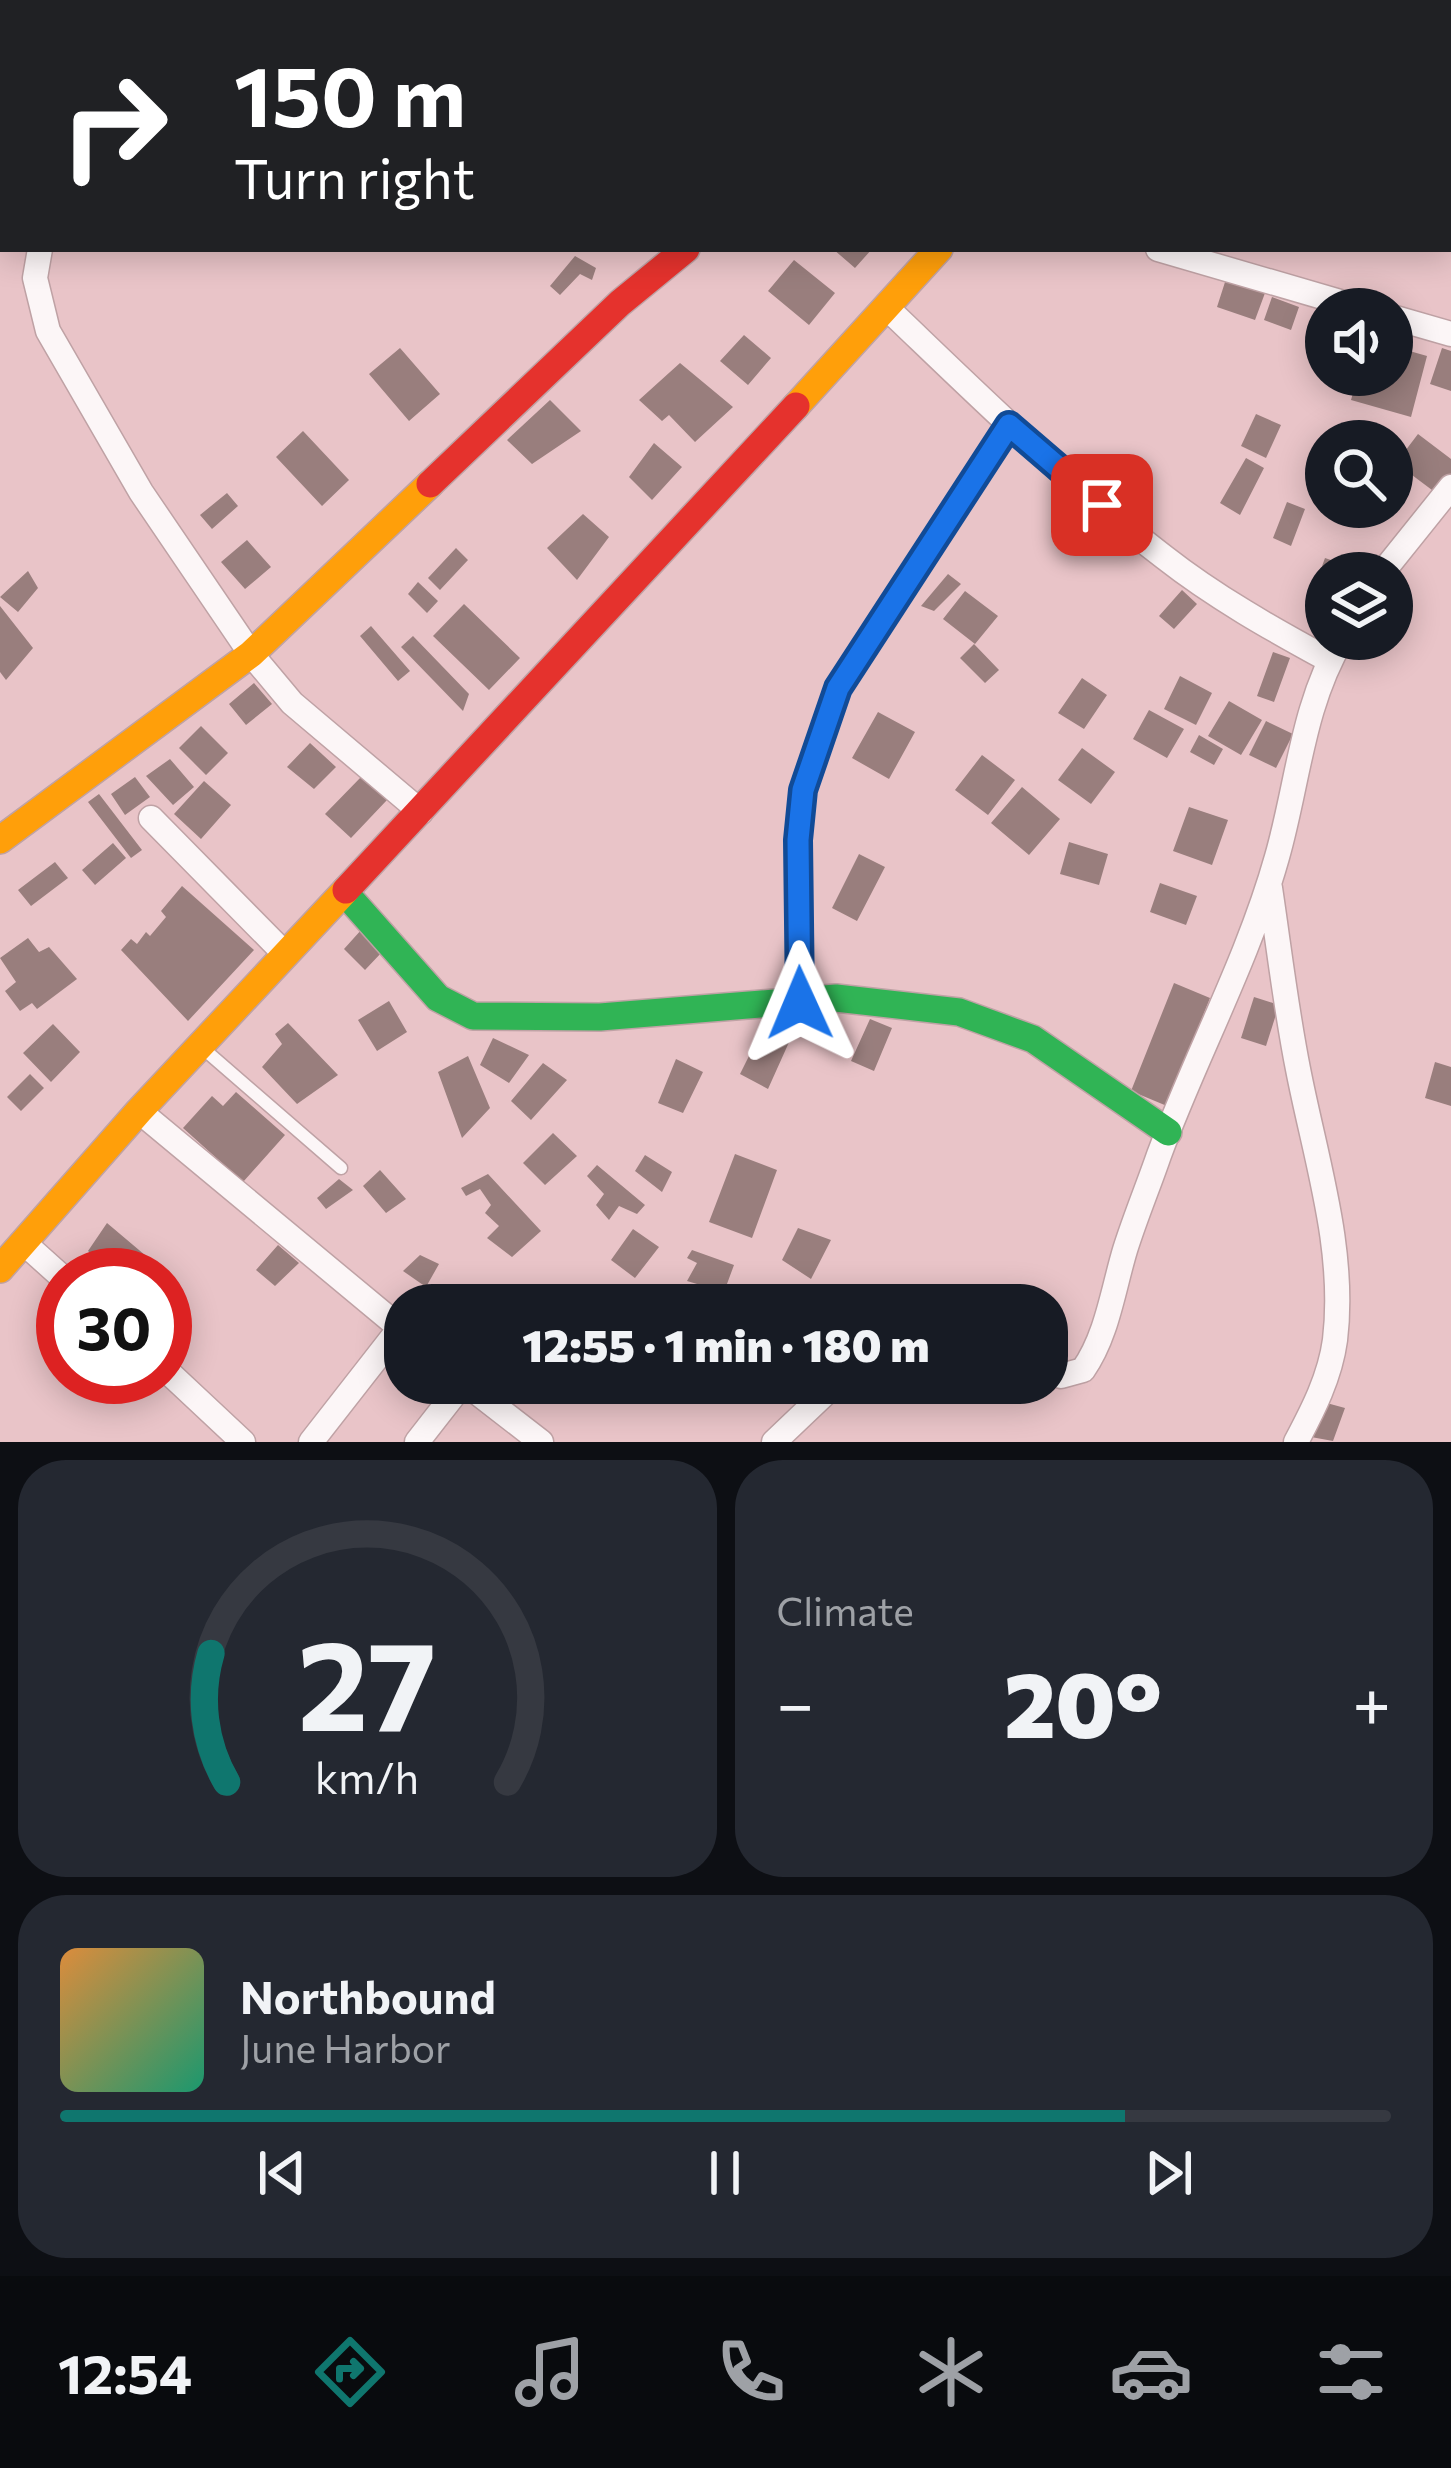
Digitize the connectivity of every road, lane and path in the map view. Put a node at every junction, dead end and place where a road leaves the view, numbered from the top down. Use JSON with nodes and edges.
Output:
{"nodes":[{"id":1,"x":39,"y":252,"type":"edge"},
{"id":2,"x":682,"y":252,"type":"edge"},
{"id":3,"x":936,"y":252,"type":"edge"},
{"id":4,"x":1168,"y":252,"type":"edge"},
{"id":5,"x":1305,"y":292,"type":"edge"},
{"id":6,"x":888,"y":309,"type":"junction"},
{"id":7,"x":1413,"y":323,"type":"edge"},
{"id":8,"x":1451,"y":334,"type":"edge"},
{"id":9,"x":1009,"y":425,"type":"junction"},
{"id":10,"x":1451,"y":487,"type":"edge"},
{"id":11,"x":1399,"y":552,"type":"edge"},
{"id":12,"x":1305,"y":638,"type":"edge"},
{"id":13,"x":251,"y":654,"type":"junction"},
{"id":14,"x":1332,"y":660,"type":"edge"},
{"id":15,"x":421,"y":812,"type":"junction"},
{"id":16,"x":151,"y":818,"type":"dead end"},
{"id":17,"x":0,"y":840,"type":"edge"},
{"id":18,"x":1269,"y":886,"type":"junction"},
{"id":19,"x":345,"y":893,"type":"junction"},
{"id":20,"x":286,"y":955,"type":"junction"},
{"id":21,"x":800,"y":1003,"type":"junction"},
{"id":22,"x":201,"y":1046,"type":"junction"},
{"id":23,"x":139,"y":1111,"type":"junction"},
{"id":24,"x":1168,"y":1132,"type":"junction"},
{"id":25,"x":341,"y":1168,"type":"dead end"},
{"id":26,"x":24,"y":1244,"type":"junction"},
{"id":27,"x":36,"y":1254,"type":"edge"},
{"id":28,"x":0,"y":1269,"type":"edge"},
{"id":29,"x":384,"y":1314,"type":"edge"},
{"id":30,"x":384,"y":1353,"type":"edge"},
{"id":31,"x":1068,"y":1374,"type":"edge"},
{"id":32,"x":192,"y":1395,"type":"edge"},
{"id":33,"x":447,"y":1404,"type":"edge"},
{"id":34,"x":491,"y":1404,"type":"edge"},
{"id":35,"x":814,"y":1404,"type":"edge"},
{"id":36,"x":243,"y":1442,"type":"edge"},
{"id":37,"x":311,"y":1442,"type":"edge"},
{"id":38,"x":417,"y":1442,"type":"edge"},
{"id":39,"x":541,"y":1442,"type":"edge"},
{"id":40,"x":774,"y":1442,"type":"edge"},
{"id":41,"x":1296,"y":1442,"type":"edge"}],
"edges":[{"from":1,"to":13,"type":"street"},
{"from":2,"to":13,"type":"street"},
{"from":3,"to":6,"type":"street"},
{"from":4,"to":5,"type":"street"},
{"from":6,"to":9,"type":"street"},
{"from":6,"to":15,"type":"street"},
{"from":7,"to":8,"type":"street"},
{"from":9,"to":12,"type":"street"},
{"from":9,"to":21,"type":"street"},
{"from":10,"to":11,"type":"street"},
{"from":13,"to":15,"type":"street"},
{"from":13,"to":17,"type":"street"},
{"from":14,"to":18,"type":"street"},
{"from":15,"to":19,"type":"street"},
{"from":16,"to":20,"type":"street"},
{"from":18,"to":24,"type":"street"},
{"from":18,"to":41,"type":"street"},
{"from":19,"to":20,"type":"street"},
{"from":19,"to":21,"type":"street"},
{"from":20,"to":22,"type":"street"},
{"from":21,"to":24,"type":"street"},
{"from":22,"to":23,"type":"street"},
{"from":22,"to":25,"type":"lane"},
{"from":23,"to":26,"type":"street"},
{"from":23,"to":29,"type":"street"},
{"from":24,"to":31,"type":"street"},
{"from":26,"to":27,"type":"street"},
{"from":26,"to":28,"type":"street"},
{"from":30,"to":37,"type":"street"},
{"from":32,"to":36,"type":"street"},
{"from":33,"to":38,"type":"street"},
{"from":34,"to":39,"type":"street"},
{"from":35,"to":40,"type":"street"}]}
